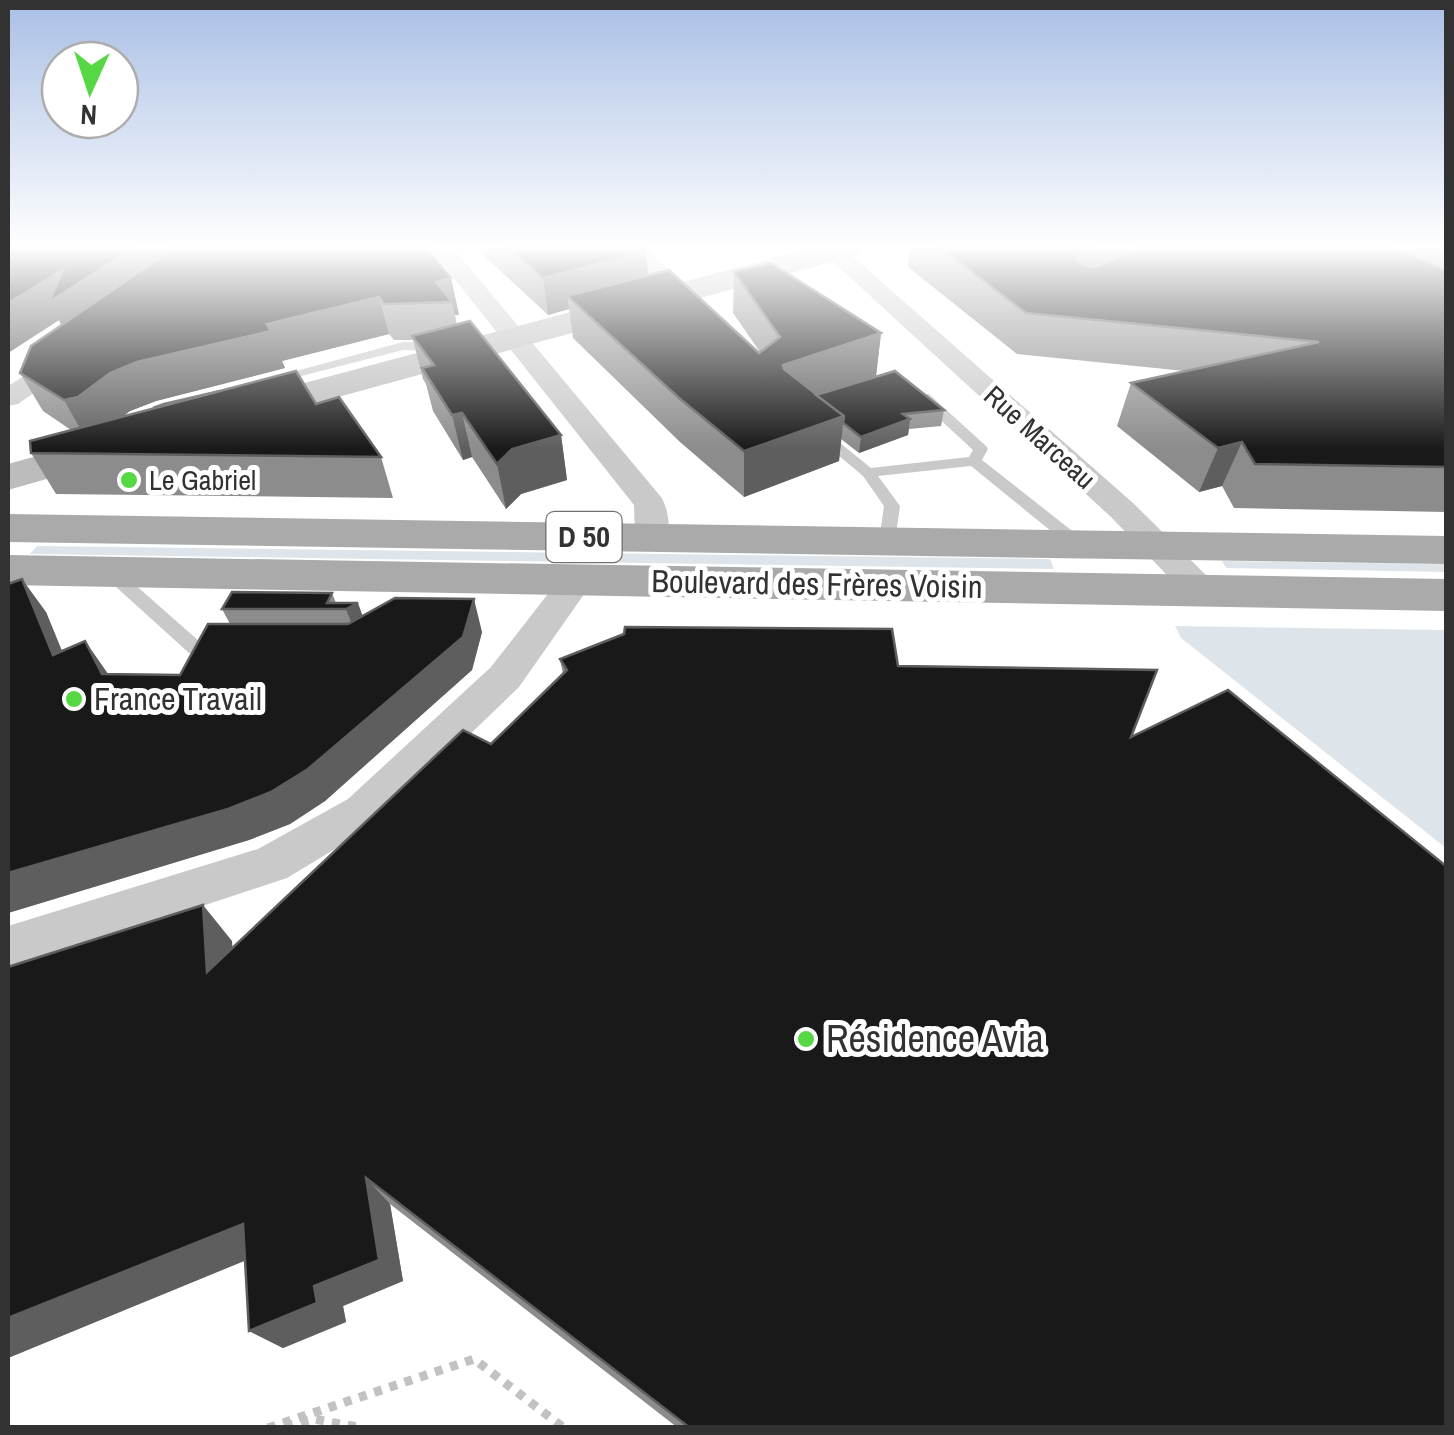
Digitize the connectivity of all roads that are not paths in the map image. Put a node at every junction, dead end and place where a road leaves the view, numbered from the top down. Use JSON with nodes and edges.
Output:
{"nodes":[{"id":1,"x":497,"y":315,"type":"edge"},
{"id":2,"x":596,"y":315,"type":"edge"},
{"id":3,"x":907,"y":315,"type":"edge"},
{"id":4,"x":516,"y":337,"type":"junction"},
{"id":5,"x":90,"y":341,"type":"edge"},
{"id":6,"x":479,"y":348,"type":"junction"},
{"id":7,"x":253,"y":384,"type":"edge"},
{"id":8,"x":914,"y":388,"type":"edge"},
{"id":9,"x":8,"y":398,"type":"edge"},
{"id":10,"x":804,"y":420,"type":"edge"},
{"id":11,"x":194,"y":425,"type":"edge"},
{"id":12,"x":132,"y":434,"type":"edge"},
{"id":13,"x":974,"y":460,"type":"junction"},
{"id":14,"x":868,"y":473,"type":"junction"},
{"id":15,"x":8,"y":477,"type":"edge"},
{"id":16,"x":8,"y":528,"type":"edge"},
{"id":17,"x":652,"y":538,"type":"junction"},
{"id":18,"x":887,"y":542,"type":"junction"},
{"id":19,"x":1080,"y":545,"type":"junction"},
{"id":20,"x":1160,"y":546,"type":"junction"},
{"id":21,"x":1446,"y":550,"type":"edge"},
{"id":22,"x":8,"y":570,"type":"edge"},
{"id":23,"x":110,"y":572,"type":"junction"},
{"id":24,"x":577,"y":580,"type":"junction"},
{"id":25,"x":1202,"y":591,"type":"junction"},
{"id":26,"x":1446,"y":595,"type":"edge"},
{"id":27,"x":233,"y":648,"type":"edge"},
{"id":28,"x":8,"y":948,"type":"edge"}],
"edges":[{"from":1,"to":4,"type":"street"},
{"from":2,"to":4,"type":"main road"},
{"from":3,"to":20,"type":"street","name":"Rue Marceau"},
{"from":4,"to":6,"type":"main road"},
{"from":4,"to":17,"type":"street"},
{"from":5,"to":9,"type":"street"},
{"from":6,"to":7,"type":"lane"},
{"from":6,"to":11,"type":"main road"},
{"from":8,"to":13,"type":"lane"},
{"from":10,"to":14,"type":"lane"},
{"from":12,"to":15,"type":"main road"},
{"from":13,"to":14,"type":"lane"},
{"from":13,"to":19,"type":"lane"},
{"from":14,"to":18,"type":"lane"},
{"from":16,"to":17,"type":"main road","name":"Boulevard des Frères Voisin","number":"D 50"},
{"from":17,"to":18,"type":"main road","name":"Boulevard des Frères Voisin","number":"D 50"},
{"from":18,"to":19,"type":"main road","name":"Boulevard des Frères Voisin","number":"D 50"},
{"from":19,"to":20,"type":"main road","name":"Boulevard des Frères Voisin","number":"D 50"},
{"from":20,"to":21,"type":"main road","name":"Boulevard des Frères Voisin","number":"D 50"},
{"from":20,"to":25,"type":"street","name":"Rue Marceau"},
{"from":22,"to":23,"type":"main road","name":"Boulevard des Frères Voisin","number":"D 50"},
{"from":23,"to":24,"type":"main road","name":"Boulevard des Frères Voisin","number":"D 50"},
{"from":23,"to":27,"type":"lane"},
{"from":24,"to":25,"type":"main road","name":"Boulevard des Frères Voisin","number":"D 50"},
{"from":24,"to":28,"type":"street"},
{"from":25,"to":26,"type":"main road","name":"Boulevard des Frères Voisin","number":"D 50"}]}
